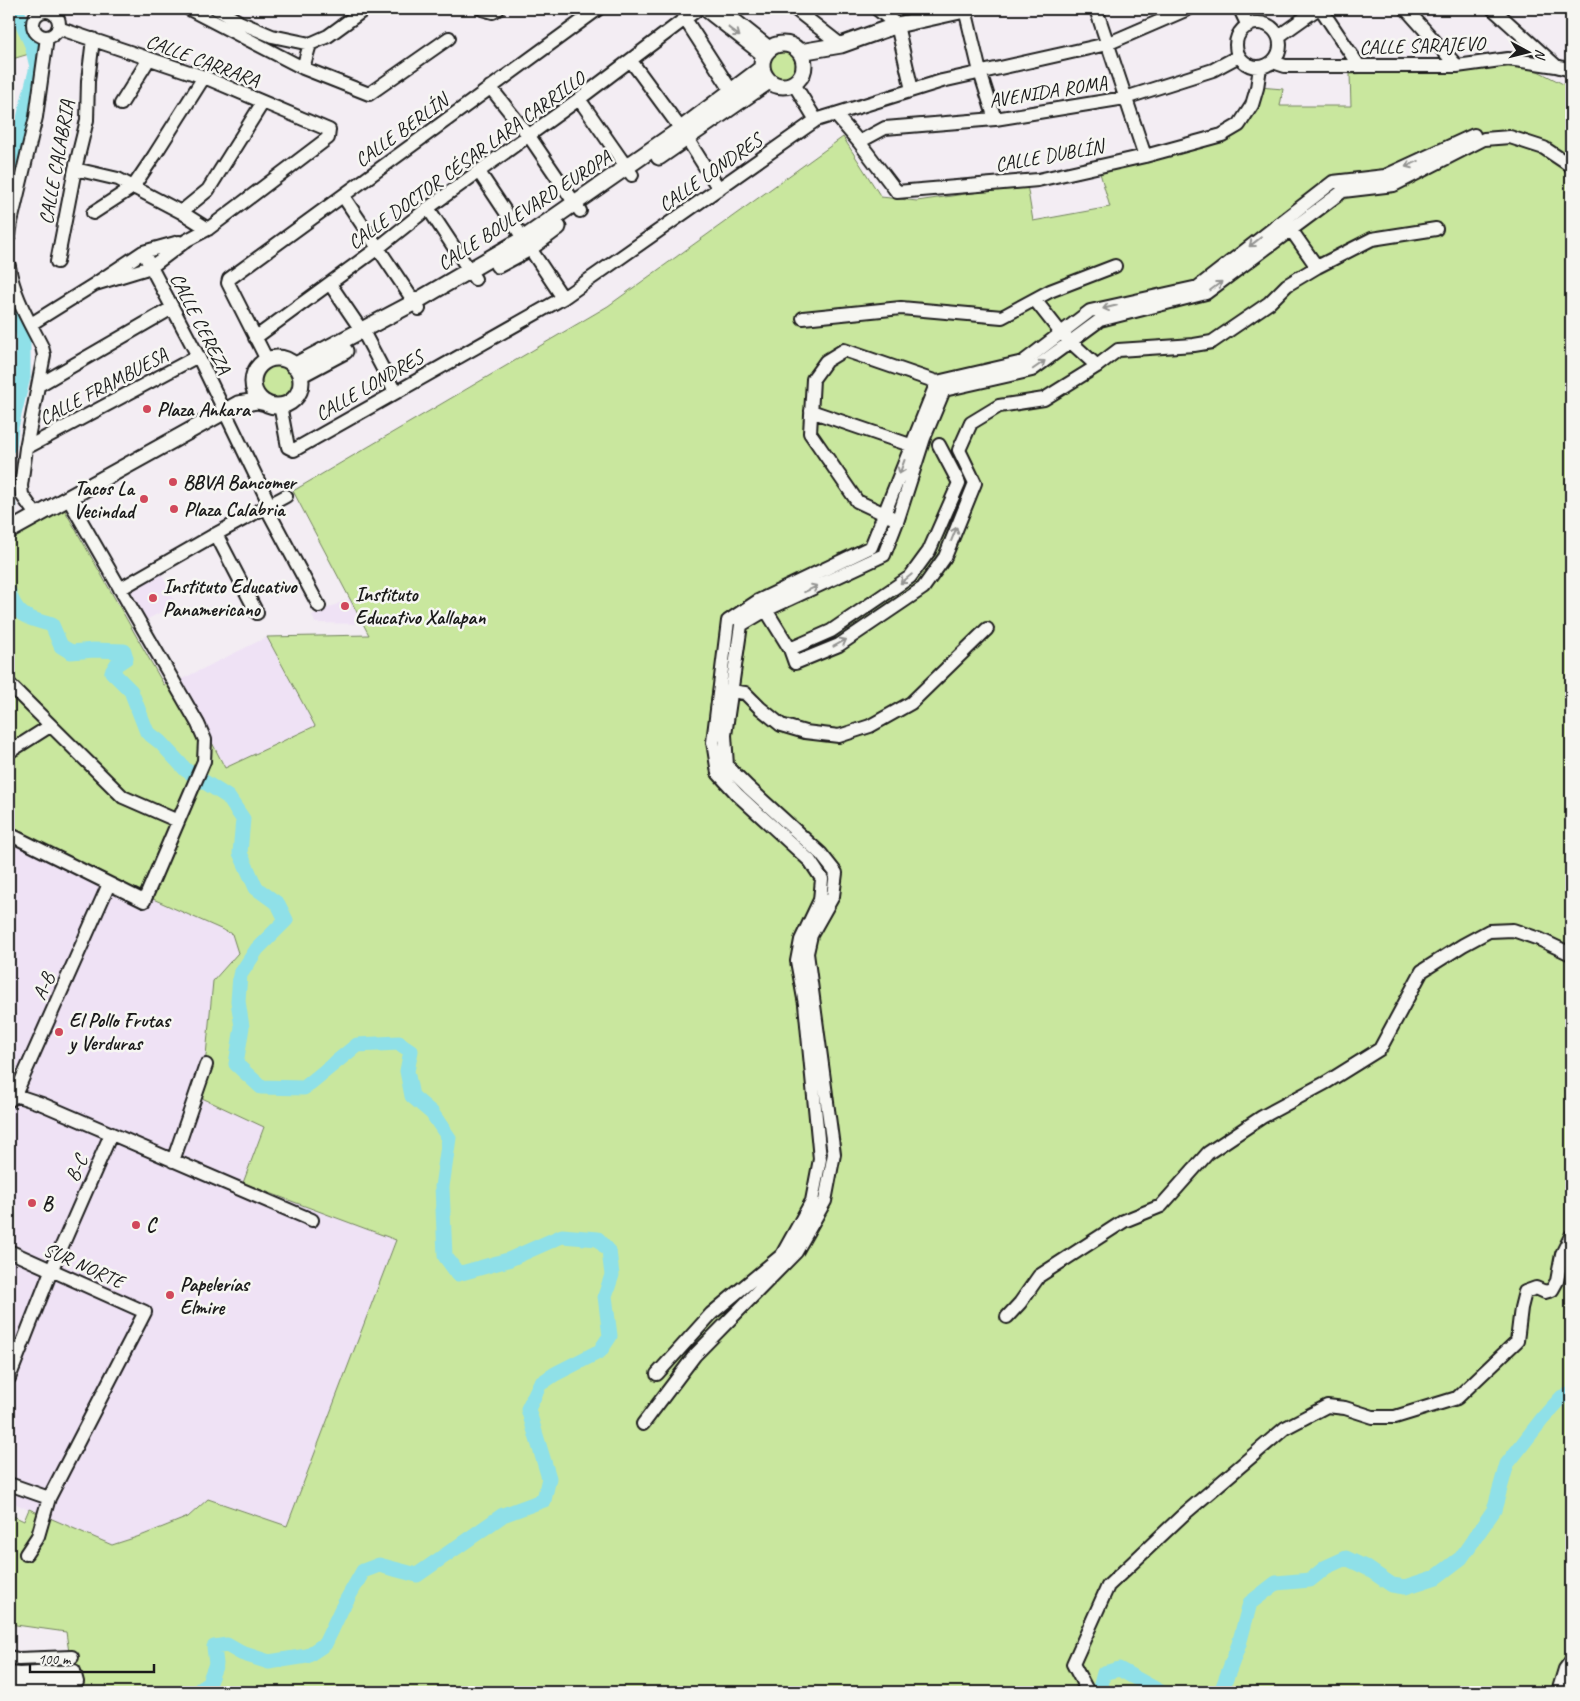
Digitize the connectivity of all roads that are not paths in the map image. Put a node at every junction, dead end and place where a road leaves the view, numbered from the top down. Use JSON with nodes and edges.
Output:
{"nodes":[{"id":1,"x":189,"y":9,"type":"edge"},
{"id":2,"x":217,"y":9,"type":"edge"},
{"id":3,"x":365,"y":9,"type":"edge"},
{"id":4,"x":482,"y":9,"type":"edge"},
{"id":5,"x":498,"y":9,"type":"edge"},
{"id":6,"x":584,"y":9,"type":"edge"},
{"id":7,"x":598,"y":9,"type":"edge"},
{"id":8,"x":698,"y":9,"type":"edge"},
{"id":9,"x":704,"y":9,"type":"edge"},
{"id":10,"x":721,"y":9,"type":"edge"},
{"id":11,"x":795,"y":9,"type":"edge"},
{"id":12,"x":877,"y":9,"type":"edge"},
{"id":13,"x":966,"y":9,"type":"edge"},
{"id":14,"x":1096,"y":9,"type":"edge"},
{"id":15,"x":1188,"y":9,"type":"edge"},
{"id":16,"x":1240,"y":9,"type":"edge"},
{"id":17,"x":1317,"y":9,"type":"edge"},
{"id":18,"x":1322,"y":9,"type":"edge"},
{"id":19,"x":1493,"y":9,"type":"edge"},
{"id":20,"x":45,"y":10,"type":"edge"},
{"id":21,"x":1410,"y":10,"type":"edge"},
{"id":22,"x":685,"y":19,"type":"junction"},
{"id":23,"x":579,"y":23,"type":"junction"},
{"id":24,"x":897,"y":25,"type":"junction"},
{"id":25,"x":236,"y":26,"type":"junction"},
{"id":26,"x":1248,"y":26,"type":"junction"},
{"id":27,"x":58,"y":28,"type":"junction"},
{"id":28,"x":1278,"y":36,"type":"junction"},
{"id":29,"x":47,"y":37,"type":"junction"},
{"id":30,"x":449,"y":38,"type":"dead end"},
{"id":31,"x":93,"y":39,"type":"junction"},
{"id":32,"x":310,"y":44,"type":"junction"},
{"id":33,"x":1107,"y":44,"type":"junction"},
{"id":34,"x":841,"y":45,"type":"junction"},
{"id":35,"x":802,"y":55,"type":"junction"},
{"id":36,"x":1239,"y":56,"type":"junction"},
{"id":37,"x":149,"y":60,"type":"junction"},
{"id":38,"x":632,"y":61,"type":"junction"},
{"id":39,"x":1273,"y":62,"type":"junction"},
{"id":40,"x":766,"y":63,"type":"junction"},
{"id":41,"x":1359,"y":66,"type":"junction"},
{"id":42,"x":1457,"y":66,"type":"junction"},
{"id":43,"x":1556,"y":66,"type":"junction"},
{"id":44,"x":303,"y":68,"type":"junction"},
{"id":45,"x":1260,"y":68,"type":"junction"},
{"id":46,"x":1571,"y":70,"type":"edge"},
{"id":47,"x":980,"y":72,"type":"junction"},
{"id":48,"x":204,"y":76,"type":"junction"},
{"id":49,"x":794,"y":84,"type":"junction"},
{"id":50,"x":490,"y":87,"type":"junction"},
{"id":51,"x":912,"y":90,"type":"junction"},
{"id":52,"x":736,"y":97,"type":"junction"},
{"id":53,"x":1125,"y":98,"type":"junction"},
{"id":54,"x":579,"y":100,"type":"junction"},
{"id":55,"x":263,"y":102,"type":"junction"},
{"id":56,"x":121,"y":104,"type":"dead end"},
{"id":57,"x":835,"y":114,"type":"junction"},
{"id":58,"x":995,"y":119,"type":"junction"},
{"id":59,"x":816,"y":120,"type":"junction"},
{"id":60,"x":684,"y":134,"type":"junction"},
{"id":61,"x":529,"y":136,"type":"junction"},
{"id":62,"x":860,"y":142,"type":"junction"},
{"id":63,"x":1447,"y":154,"type":"junction"},
{"id":64,"x":1145,"y":156,"type":"junction"},
{"id":65,"x":1571,"y":156,"type":"edge"},
{"id":66,"x":1571,"y":166,"type":"edge"},
{"id":67,"x":74,"y":169,"type":"junction"},
{"id":68,"x":629,"y":171,"type":"junction"},
{"id":69,"x":479,"y":172,"type":"junction"},
{"id":70,"x":133,"y":187,"type":"junction"},
{"id":71,"x":719,"y":189,"type":"junction"},
{"id":72,"x":343,"y":196,"type":"junction"},
{"id":73,"x":578,"y":207,"type":"junction"},
{"id":74,"x":428,"y":208,"type":"junction"},
{"id":75,"x":181,"y":212,"type":"junction"},
{"id":76,"x":93,"y":213,"type":"dead end"},
{"id":77,"x":1287,"y":225,"type":"junction"},
{"id":78,"x":1436,"y":229,"type":"dead end"},
{"id":79,"x":208,"y":230,"type":"junction"},
{"id":80,"x":9,"y":236,"type":"edge"},
{"id":81,"x":187,"y":240,"type":"junction"},
{"id":82,"x":526,"y":244,"type":"junction"},
{"id":83,"x":378,"y":248,"type":"junction"},
{"id":84,"x":143,"y":252,"type":"junction"},
{"id":85,"x":57,"y":262,"type":"dead end"},
{"id":86,"x":9,"y":266,"type":"edge"},
{"id":87,"x":1115,"y":266,"type":"dead end"},
{"id":88,"x":151,"y":267,"type":"junction"},
{"id":89,"x":1317,"y":267,"type":"junction"},
{"id":90,"x":472,"y":275,"type":"junction"},
{"id":91,"x":95,"y":284,"type":"junction"},
{"id":92,"x":330,"y":284,"type":"junction"},
{"id":93,"x":563,"y":298,"type":"junction"},
{"id":94,"x":1035,"y":300,"type":"junction"},
{"id":95,"x":417,"y":306,"type":"junction"},
{"id":96,"x":172,"y":308,"type":"junction"},
{"id":97,"x":803,"y":318,"type":"dead end"},
{"id":98,"x":31,"y":324,"type":"junction"},
{"id":99,"x":1061,"y":333,"type":"junction"},
{"id":100,"x":363,"y":334,"type":"junction"},
{"id":101,"x":255,"y":338,"type":"junction"},
{"id":102,"x":1071,"y":342,"type":"junction"},
{"id":103,"x":198,"y":356,"type":"junction"},
{"id":104,"x":266,"y":360,"type":"junction"},
{"id":105,"x":1097,"y":366,"type":"junction"},
{"id":106,"x":297,"y":370,"type":"junction"},
{"id":107,"x":937,"y":382,"type":"junction"},
{"id":108,"x":38,"y":385,"type":"junction"},
{"id":109,"x":254,"y":386,"type":"junction"},
{"id":110,"x":395,"y":392,"type":"junction"},
{"id":111,"x":238,"y":404,"type":"junction"},
{"id":112,"x":273,"y":404,"type":"junction"},
{"id":113,"x":811,"y":411,"type":"junction"},
{"id":114,"x":224,"y":412,"type":"junction"},
{"id":115,"x":916,"y":440,"type":"junction"},
{"id":116,"x":939,"y":445,"type":"junction"},
{"id":117,"x":26,"y":448,"type":"junction"},
{"id":118,"x":959,"y":450,"type":"junction"},
{"id":119,"x":286,"y":496,"type":"dead end"},
{"id":120,"x":68,"y":498,"type":"junction"},
{"id":121,"x":266,"y":502,"type":"junction"},
{"id":122,"x":885,"y":514,"type":"junction"},
{"id":123,"x":33,"y":517,"type":"junction"},
{"id":124,"x":898,"y":519,"type":"junction"},
{"id":125,"x":9,"y":531,"type":"edge"},
{"id":126,"x":216,"y":534,"type":"junction"},
{"id":127,"x":120,"y":589,"type":"junction"},
{"id":128,"x":762,"y":605,"type":"junction"},
{"id":129,"x":319,"y":606,"type":"dead end"},
{"id":130,"x":257,"y":613,"type":"dead end"},
{"id":131,"x":987,"y":630,"type":"dead end"},
{"id":132,"x":790,"y":649,"type":"junction"},
{"id":133,"x":9,"y":684,"type":"edge"},
{"id":134,"x":725,"y":690,"type":"junction"},
{"id":135,"x":50,"y":726,"type":"junction"},
{"id":136,"x":9,"y":752,"type":"edge"},
{"id":137,"x":178,"y":821,"type":"junction"},
{"id":138,"x":9,"y":834,"type":"edge"},
{"id":139,"x":109,"y":884,"type":"junction"},
{"id":140,"x":1571,"y":954,"type":"edge"},
{"id":141,"x":206,"y":1064,"type":"dead end"},
{"id":142,"x":11,"y":1096,"type":"edge"},
{"id":143,"x":111,"y":1134,"type":"junction"},
{"id":144,"x":172,"y":1161,"type":"junction"},
{"id":145,"x":312,"y":1220,"type":"dead end"},
{"id":146,"x":1571,"y":1236,"type":"edge"},
{"id":147,"x":9,"y":1251,"type":"edge"},
{"id":148,"x":51,"y":1271,"type":"junction"},
{"id":149,"x":1007,"y":1317,"type":"dead end"},
{"id":150,"x":657,"y":1374,"type":"dead end"},
{"id":151,"x":9,"y":1378,"type":"edge"},
{"id":152,"x":643,"y":1424,"type":"dead end"},
{"id":153,"x":9,"y":1484,"type":"edge"},
{"id":154,"x":49,"y":1498,"type":"junction"},
{"id":155,"x":26,"y":1554,"type":"dead end"},
{"id":156,"x":9,"y":1657,"type":"edge"},
{"id":157,"x":72,"y":1657,"type":"dead end"},
{"id":158,"x":1571,"y":1661,"type":"edge"},
{"id":159,"x":9,"y":1673,"type":"edge"},
{"id":160,"x":9,"y":1684,"type":"edge"},
{"id":161,"x":1088,"y":1692,"type":"edge"},
{"id":162,"x":1558,"y":1692,"type":"edge"}],
"edges":[{"from":1,"to":25,"type":"street"},
{"from":2,"to":25,"type":"street"},
{"from":3,"to":32,"type":"street"},
{"from":4,"to":5,"type":"street"},
{"from":6,"to":23,"type":"street"},
{"from":7,"to":23,"type":"street","name":"CALLE BERLÍN"},
{"from":8,"to":22,"type":"street","name":"CALLE DOCTOR CÉSAR LARA CARRILLO"},
{"from":9,"to":40,"type":"street","one_way":true},
{"from":10,"to":40,"type":"street"},
{"from":11,"to":34,"type":"street"},
{"from":12,"to":24,"type":"street"},
{"from":13,"to":24,"type":"main road"},
{"from":13,"to":47,"type":"street"},
{"from":14,"to":33,"type":"street"},
{"from":15,"to":33,"type":"street","name":"CALLE LONDRES"},
{"from":16,"to":26,"type":"street"},
{"from":17,"to":28,"type":"street"},
{"from":18,"to":41,"type":"street"},
{"from":19,"to":43,"type":"street"},
{"from":20,"to":27,"type":"street"},
{"from":20,"to":29,"type":"street"},
{"from":21,"to":42,"type":"street"},
{"from":22,"to":38,"type":"street","name":"CALLE DOCTOR CÉSAR LARA CARRILLO"},
{"from":22,"to":52,"type":"street"},
{"from":23,"to":50,"type":"street","name":"CALLE BERLÍN"},
{"from":24,"to":34,"type":"main road"},
{"from":24,"to":51,"type":"street"},
{"from":25,"to":32,"type":"street"},
{"from":25,"to":44,"type":"street"},
{"from":26,"to":28,"type":"street"},
{"from":26,"to":36,"type":"street"},
{"from":27,"to":29,"type":"street"},
{"from":27,"to":31,"type":"street","name":"CALLE CARRARA"},
{"from":28,"to":39,"type":"street"},
{"from":29,"to":80,"type":"street"},
{"from":30,"to":44,"type":"street"},
{"from":31,"to":37,"type":"street","name":"CALLE CARRARA"},
{"from":31,"to":67,"type":"street","name":"CALLE CALABRIA"},
{"from":32,"to":44,"type":"street"},
{"from":33,"to":47,"type":"street","name":"CALLE LONDRES"},
{"from":33,"to":53,"type":"street"},
{"from":34,"to":35,"type":"main road"},
{"from":35,"to":40,"type":"main road"},
{"from":35,"to":49,"type":"main road"},
{"from":36,"to":45,"type":"street"},
{"from":36,"to":53,"type":"street","name":"AVENIDA ROMA"},
{"from":37,"to":48,"type":"street","name":"CALLE CARRARA"},
{"from":37,"to":56,"type":"street"},
{"from":38,"to":54,"type":"street","name":"CALLE DOCTOR CÉSAR LARA CARRILLO"},
{"from":38,"to":60,"type":"street"},
{"from":39,"to":41,"type":"street","name":"CALLE SARAJEVO"},
{"from":39,"to":45,"type":"street"},
{"from":40,"to":49,"type":"main road"},
{"from":40,"to":52,"type":"main road","name":"CALLE BOULEVARD EUROPA"},
{"from":41,"to":42,"type":"street","name":"CALLE SARAJEVO"},
{"from":42,"to":43,"type":"street","name":"CALLE SARAJEVO"},
{"from":43,"to":46,"type":"street","name":"CALLE SARAJEVO"},
{"from":45,"to":64,"type":"street","name":"CALLE DUBLÍN"},
{"from":47,"to":51,"type":"street","name":"CALLE LONDRES"},
{"from":47,"to":58,"type":"street"},
{"from":48,"to":55,"type":"street","name":"CALLE CARRARA"},
{"from":48,"to":70,"type":"street"},
{"from":49,"to":59,"type":"street"},
{"from":50,"to":61,"type":"street"},
{"from":50,"to":72,"type":"street","name":"CALLE BERLÍN"},
{"from":51,"to":57,"type":"street","name":"CALLE LONDRES"},
{"from":52,"to":60,"type":"main road","name":"CALLE BOULEVARD EUROPA"},
{"from":53,"to":58,"type":"street","name":"AVENIDA ROMA"},
{"from":53,"to":64,"type":"street"},
{"from":54,"to":61,"type":"street","name":"CALLE DOCTOR CÉSAR LARA CARRILLO"},
{"from":54,"to":68,"type":"street"},
{"from":55,"to":75,"type":"street"},
{"from":55,"to":79,"type":"street","name":"CALLE CARRARA"},
{"from":57,"to":59,"type":"street","name":"CALLE LONDRES"},
{"from":57,"to":62,"type":"street","name":"CALLE DUBLÍN"},
{"from":58,"to":62,"type":"street","name":"AVENIDA ROMA"},
{"from":59,"to":71,"type":"street","name":"CALLE LONDRES"},
{"from":60,"to":68,"type":"main road","name":"CALLE BOULEVARD EUROPA"},
{"from":60,"to":71,"type":"street"},
{"from":61,"to":69,"type":"street","name":"CALLE DOCTOR CÉSAR LARA CARRILLO"},
{"from":61,"to":73,"type":"street"},
{"from":62,"to":64,"type":"street","name":"CALLE DUBLÍN"},
{"from":63,"to":65,"type":"street"},
{"from":63,"to":66,"type":"street"},
{"from":63,"to":77,"type":"street"},
{"from":67,"to":70,"type":"street"},
{"from":67,"to":85,"type":"street","name":"CALLE CALABRIA"},
{"from":68,"to":73,"type":"main road","name":"CALLE BOULEVARD EUROPA"},
{"from":69,"to":74,"type":"street","name":"CALLE DOCTOR CÉSAR LARA CARRILLO"},
{"from":69,"to":82,"type":"street"},
{"from":70,"to":75,"type":"street"},
{"from":70,"to":76,"type":"street"},
{"from":71,"to":93,"type":"street","name":"CALLE LONDRES"},
{"from":72,"to":83,"type":"street"},
{"from":72,"to":101,"type":"street","name":"CALLE BERLÍN"},
{"from":73,"to":82,"type":"main road","name":"CALLE BOULEVARD EUROPA"},
{"from":74,"to":83,"type":"street","name":"CALLE DOCTOR CÉSAR LARA CARRILLO"},
{"from":74,"to":90,"type":"street"},
{"from":75,"to":79,"type":"street"},
{"from":77,"to":89,"type":"street"},
{"from":77,"to":99,"type":"street","one_way":true},
{"from":102,"to":77,"type":"street","one_way":true},
{"from":78,"to":89,"type":"street"},
{"from":79,"to":81,"type":"street"},
{"from":81,"to":84,"type":"street"},
{"from":81,"to":88,"type":"street"},
{"from":82,"to":90,"type":"main road","name":"CALLE BOULEVARD EUROPA"},
{"from":82,"to":93,"type":"street"},
{"from":83,"to":92,"type":"street","name":"CALLE DOCTOR CÉSAR LARA CARRILLO"},
{"from":83,"to":95,"type":"street"},
{"from":84,"to":88,"type":"street","name":"CALLE CEREZA"},
{"from":84,"to":91,"type":"street"},
{"from":86,"to":98,"type":"street"},
{"from":87,"to":94,"type":"street"},
{"from":88,"to":91,"type":"street"},
{"from":88,"to":96,"type":"street","name":"CALLE CEREZA"},
{"from":89,"to":105,"type":"street"},
{"from":90,"to":95,"type":"main road","name":"CALLE BOULEVARD EUROPA"},
{"from":91,"to":98,"type":"street"},
{"from":92,"to":100,"type":"street"},
{"from":92,"to":101,"type":"street","name":"CALLE DOCTOR CÉSAR LARA CARRILLO"},
{"from":93,"to":110,"type":"street","name":"CALLE LONDRES"},
{"from":94,"to":97,"type":"street"},
{"from":94,"to":99,"type":"street"},
{"from":95,"to":100,"type":"main road","name":"CALLE BOULEVARD EUROPA"},
{"from":96,"to":103,"type":"street","name":"CALLE CEREZA"},
{"from":96,"to":108,"type":"street"},
{"from":98,"to":108,"type":"street"},
{"from":99,"to":102,"type":"street"},
{"from":99,"to":107,"type":"street"},
{"from":100,"to":106,"type":"main road","name":"CALLE BOULEVARD EUROPA"},
{"from":100,"to":110,"type":"street"},
{"from":101,"to":104,"type":"street"},
{"from":102,"to":105,"type":"street"},
{"from":115,"to":102,"type":"street","one_way":true},
{"from":103,"to":114,"type":"street","name":"CALLE CEREZA"},
{"from":103,"to":117,"type":"street","name":"CALLE FRAMBUESA"},
{"from":104,"to":106,"type":"main road"},
{"from":104,"to":109,"type":"main road"},
{"from":105,"to":118,"type":"street"},
{"from":106,"to":112,"type":"main road"},
{"from":107,"to":113,"type":"street"},
{"from":107,"to":115,"type":"street"},
{"from":108,"to":117,"type":"street"},
{"from":109,"to":111,"type":"main road"},
{"from":109,"to":112,"type":"main road"},
{"from":110,"to":112,"type":"street","name":"CALLE LONDRES"},
{"from":111,"to":112,"type":"main road"},
{"from":111,"to":114,"type":"main road"},
{"from":113,"to":115,"type":"street"},
{"from":113,"to":122,"type":"street"},
{"from":114,"to":120,"type":"main road"},
{"from":114,"to":121,"type":"street","name":"CALLE CEREZA"},
{"from":115,"to":116,"type":"street"},
{"from":115,"to":122,"type":"street","one_way":true},
{"from":115,"to":124,"type":"street"},
{"from":116,"to":118,"type":"street"},
{"from":116,"to":132,"type":"street","one_way":true},
{"from":117,"to":123,"type":"street"},
{"from":132,"to":118,"type":"street","one_way":true},
{"from":119,"to":121,"type":"street"},
{"from":120,"to":123,"type":"main road"},
{"from":120,"to":127,"type":"street"},
{"from":121,"to":126,"type":"street"},
{"from":121,"to":129,"type":"street","name":"CALLE CEREZA"},
{"from":122,"to":124,"type":"street"},
{"from":122,"to":128,"type":"street"},
{"from":123,"to":125,"type":"main road"},
{"from":128,"to":124,"type":"street","one_way":true},
{"from":126,"to":127,"type":"street"},
{"from":126,"to":130,"type":"street"},
{"from":127,"to":137,"type":"street"},
{"from":128,"to":132,"type":"street"},
{"from":128,"to":134,"type":"street"},
{"from":131,"to":134,"type":"street"},
{"from":133,"to":135,"type":"street"},
{"from":134,"to":150,"type":"street"},
{"from":134,"to":152,"type":"street"},
{"from":135,"to":136,"type":"street"},
{"from":135,"to":137,"type":"street"},
{"from":137,"to":139,"type":"street"},
{"from":138,"to":139,"type":"street"},
{"from":139,"to":142,"type":"street","name":"A-B"},
{"from":140,"to":149,"type":"street"},
{"from":141,"to":144,"type":"street"},
{"from":142,"to":143,"type":"street"},
{"from":143,"to":144,"type":"street"},
{"from":143,"to":148,"type":"street","name":"B-C"},
{"from":144,"to":145,"type":"street"},
{"from":146,"to":161,"type":"street"},
{"from":147,"to":148,"type":"street","name":"SUR NORTE"},
{"from":148,"to":151,"type":"street","name":"B-C"},
{"from":148,"to":154,"type":"street","name":"SUR NORTE"},
{"from":153,"to":154,"type":"street"},
{"from":154,"to":155,"type":"street"},
{"from":156,"to":157,"type":"street"},
{"from":158,"to":162,"type":"street"},
{"from":159,"to":160,"type":"street"}]}
